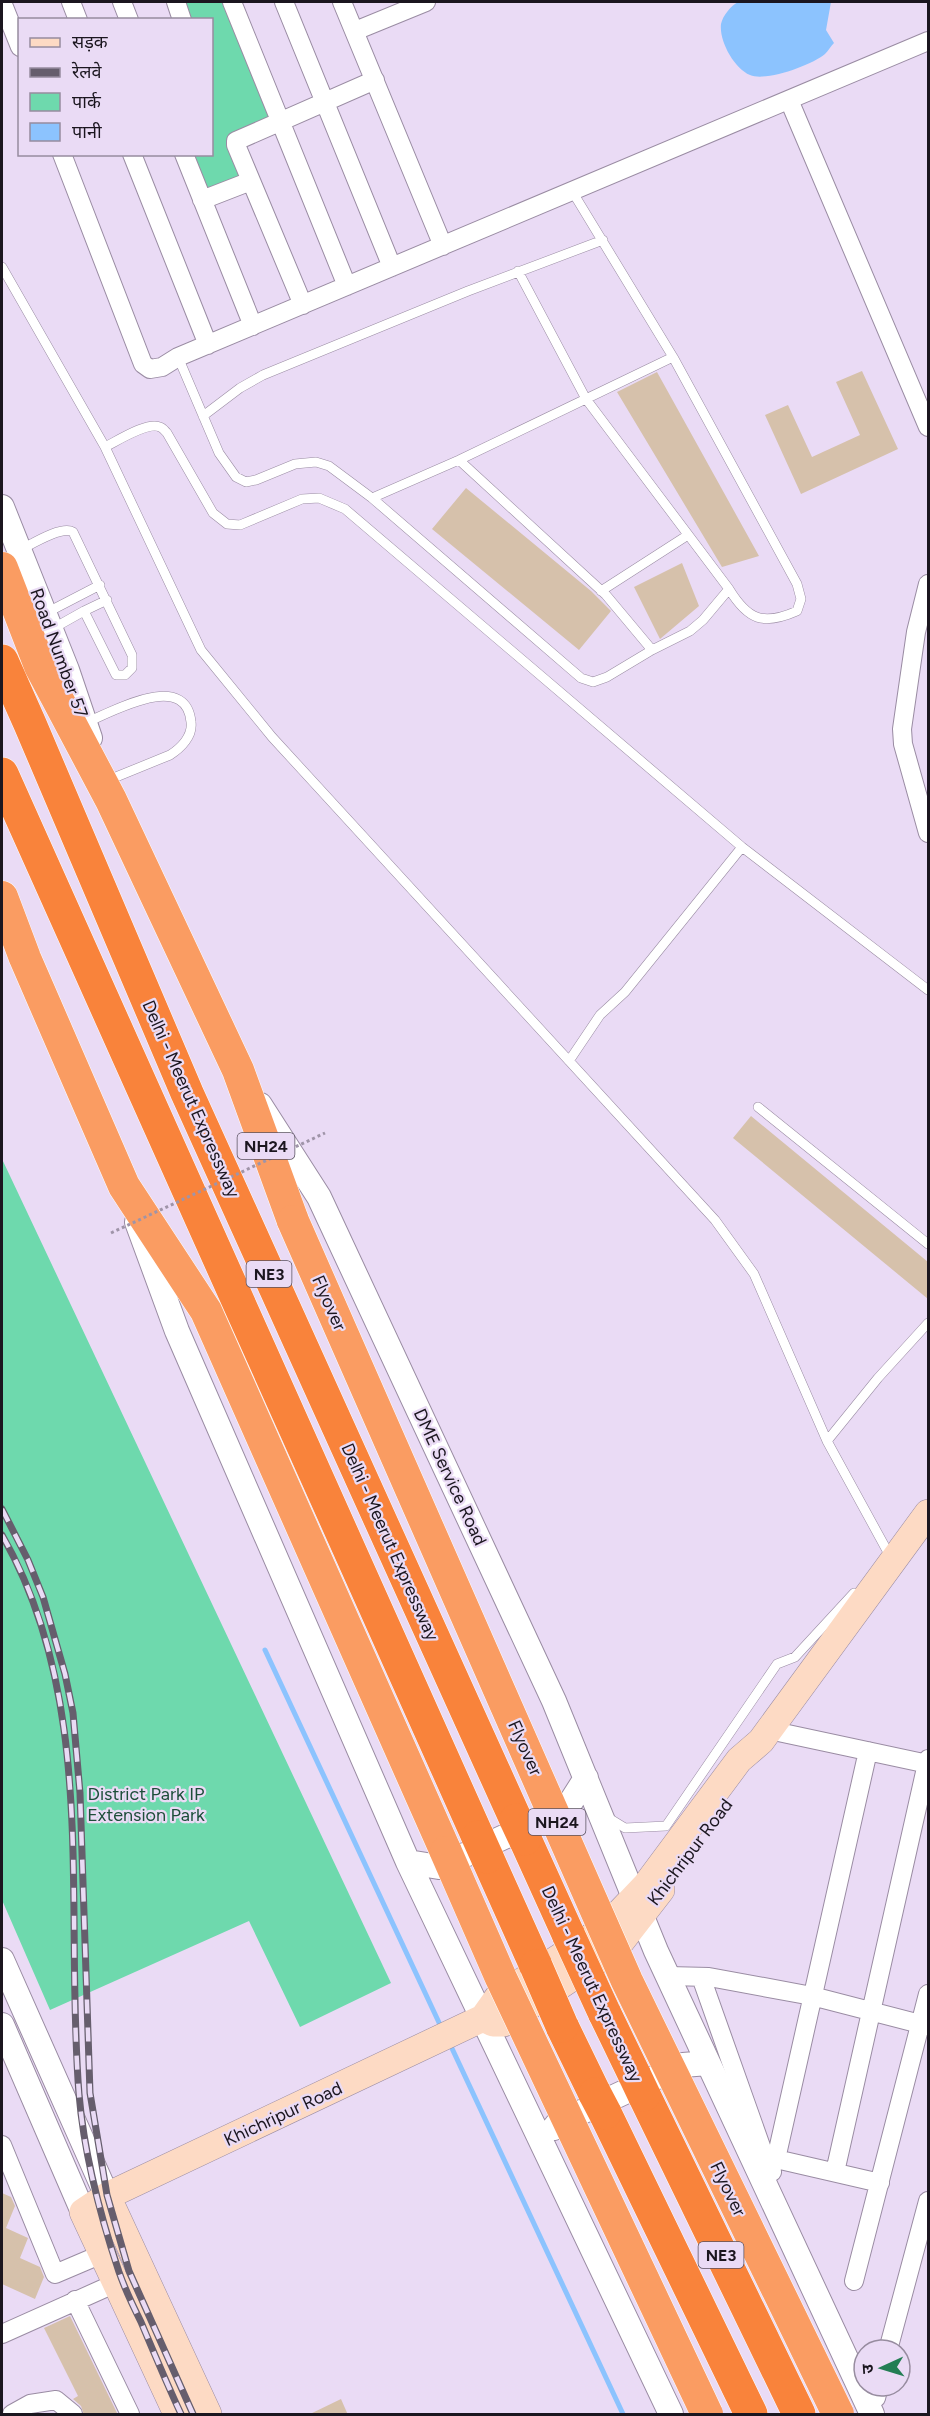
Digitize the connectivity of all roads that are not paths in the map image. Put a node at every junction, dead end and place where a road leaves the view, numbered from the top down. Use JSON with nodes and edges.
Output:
{"nodes":[{"id":1,"x":2,"y":2,"type":"edge"},
{"id":2,"x":71,"y":2,"type":"edge"},
{"id":3,"x":122,"y":2,"type":"edge"},
{"id":4,"x":176,"y":2,"type":"edge"},
{"id":5,"x":232,"y":2,"type":"edge"},
{"id":6,"x":284,"y":2,"type":"edge"},
{"id":7,"x":342,"y":2,"type":"edge"},
{"id":8,"x":426,"y":2,"type":"edge"},
{"id":9,"x":77,"y":18,"type":"edge"},
{"id":10,"x":128,"y":18,"type":"edge"},
{"id":11,"x":181,"y":18,"type":"edge"},
{"id":12,"x":355,"y":31,"type":"junction"},
{"id":13,"x":928,"y":41,"type":"edge"},
{"id":14,"x":18,"y":42,"type":"edge"},
{"id":15,"x":375,"y":80,"type":"junction"},
{"id":16,"x":789,"y":100,"type":"junction"},
{"id":17,"x":325,"y":102,"type":"junction"},
{"id":18,"x":280,"y":122,"type":"junction"},
{"id":19,"x":63,"y":156,"type":"edge"},
{"id":20,"x":133,"y":156,"type":"edge"},
{"id":21,"x":185,"y":156,"type":"edge"},
{"id":22,"x":251,"y":181,"type":"junction"},
{"id":23,"x":572,"y":192,"type":"junction"},
{"id":24,"x":202,"y":200,"type":"junction"},
{"id":25,"x":603,"y":240,"type":"junction"},
{"id":26,"x":443,"y":246,"type":"junction"},
{"id":27,"x":2,"y":267,"type":"edge"},
{"id":28,"x":392,"y":267,"type":"junction"},
{"id":29,"x":518,"y":271,"type":"junction"},
{"id":30,"x":347,"y":286,"type":"junction"},
{"id":31,"x":303,"y":305,"type":"junction"},
{"id":32,"x":253,"y":326,"type":"junction"},
{"id":33,"x":208,"y":345,"type":"junction"},
{"id":34,"x":178,"y":357,"type":"junction"},
{"id":35,"x":673,"y":357,"type":"junction"},
{"id":36,"x":586,"y":399,"type":"junction"},
{"id":37,"x":203,"y":416,"type":"junction"},
{"id":38,"x":928,"y":427,"type":"edge"},
{"id":39,"x":105,"y":447,"type":"junction"},
{"id":40,"x":459,"y":460,"type":"junction"},
{"id":41,"x":372,"y":498,"type":"junction"},
{"id":42,"x":2,"y":507,"type":"edge"},
{"id":43,"x":688,"y":535,"type":"junction"},
{"id":44,"x":11,"y":559,"type":"edge"},
{"id":45,"x":100,"y":585,"type":"junction"},
{"id":46,"x":729,"y":589,"type":"junction"},
{"id":47,"x":928,"y":589,"type":"edge"},
{"id":48,"x":601,"y":591,"type":"junction"},
{"id":49,"x":107,"y":600,"type":"junction"},
{"id":50,"x":84,"y":611,"type":"junction"},
{"id":51,"x":48,"y":621,"type":"junction"},
{"id":52,"x":652,"y":650,"type":"junction"},
{"id":53,"x":2,"y":661,"type":"edge"},
{"id":54,"x":85,"y":723,"type":"junction"},
{"id":55,"x":2,"y":774,"type":"edge"},
{"id":56,"x":107,"y":791,"type":"junction"},
{"id":57,"x":928,"y":833,"type":"edge"},
{"id":58,"x":742,"y":847,"type":"junction"},
{"id":59,"x":2,"y":897,"type":"edge"},
{"id":60,"x":13,"y":950,"type":"edge"},
{"id":61,"x":928,"y":990,"type":"edge"},
{"id":62,"x":569,"y":1062,"type":"junction"},
{"id":63,"x":238,"y":1070,"type":"junction"},
{"id":64,"x":758,"y":1107,"type":"dead end"},
{"id":65,"x":124,"y":1186,"type":"junction"},
{"id":66,"x":928,"y":1244,"type":"edge"},
{"id":67,"x":928,"y":1323,"type":"edge"},
{"id":68,"x":827,"y":1441,"type":"junction"},
{"id":69,"x":928,"y":1513,"type":"edge"},
{"id":70,"x":893,"y":1561,"type":"junction"},
{"id":71,"x":854,"y":1593,"type":"dead end"},
{"id":72,"x":765,"y":1736,"type":"junction"},
{"id":73,"x":868,"y":1751,"type":"junction"},
{"id":74,"x":928,"y":1762,"type":"edge"},
{"id":75,"x":586,"y":1778,"type":"junction"},
{"id":76,"x":600,"y":1813,"type":"junction"},
{"id":77,"x":408,"y":1862,"type":"junction"},
{"id":78,"x":637,"y":1907,"type":"junction"},
{"id":79,"x":2,"y":1960,"type":"edge"},
{"id":80,"x":668,"y":1976,"type":"junction"},
{"id":81,"x":701,"y":1977,"type":"junction"},
{"id":82,"x":928,"y":1994,"type":"edge"},
{"id":83,"x":812,"y":1996,"type":"junction"},
{"id":84,"x":873,"y":2012,"type":"junction"},
{"id":85,"x":483,"y":2018,"type":"junction"},
{"id":86,"x":2,"y":2025,"type":"edge"},
{"id":87,"x":925,"y":2025,"type":"edge"},
{"id":88,"x":708,"y":2063,"type":"junction"},
{"id":89,"x":542,"y":2142,"type":"junction"},
{"id":90,"x":4,"y":2154,"type":"edge"},
{"id":91,"x":770,"y":2155,"type":"junction"},
{"id":92,"x":835,"y":2172,"type":"junction"},
{"id":93,"x":880,"y":2183,"type":"junction"},
{"id":94,"x":107,"y":2196,"type":"junction"},
{"id":95,"x":928,"y":2201,"type":"edge"},
{"id":96,"x":83,"y":2212,"type":"junction"},
{"id":97,"x":102,"y":2254,"type":"junction"},
{"id":98,"x":854,"y":2281,"type":"dead end"},
{"id":99,"x":116,"y":2283,"type":"junction"},
{"id":100,"x":75,"y":2300,"type":"junction"},
{"id":101,"x":2,"y":2334,"type":"edge"},
{"id":102,"x":891,"y":2338,"type":"edge"},
{"id":103,"x":852,"y":2345,"type":"edge"},
{"id":104,"x":852,"y":2352,"type":"edge"},
{"id":105,"x":875,"y":2398,"type":"edge"},
{"id":106,"x":12,"y":2415,"type":"edge"},
{"id":107,"x":73,"y":2415,"type":"edge"},
{"id":108,"x":130,"y":2415,"type":"edge"},
{"id":109,"x":177,"y":2415,"type":"edge"},
{"id":110,"x":208,"y":2415,"type":"edge"},
{"id":111,"x":671,"y":2415,"type":"edge"},
{"id":112,"x":707,"y":2415,"type":"edge"},
{"id":113,"x":751,"y":2415,"type":"edge"},
{"id":114,"x":799,"y":2415,"type":"edge"},
{"id":115,"x":838,"y":2415,"type":"edge"},
{"id":116,"x":884,"y":2415,"type":"edge"}],
"edges":[{"from":1,"to":14,"type":"street"},
{"from":2,"to":9,"type":"street"},
{"from":3,"to":10,"type":"street"},
{"from":4,"to":11,"type":"street"},
{"from":5,"to":18,"type":"street"},
{"from":6,"to":17,"type":"street"},
{"from":7,"to":12,"type":"street"},
{"from":8,"to":12,"type":"street"},
{"from":12,"to":15,"type":"street"},
{"from":13,"to":16,"type":"street"},
{"from":15,"to":17,"type":"street"},
{"from":15,"to":26,"type":"street"},
{"from":16,"to":23,"type":"street"},
{"from":16,"to":38,"type":"street"},
{"from":17,"to":18,"type":"street"},
{"from":17,"to":28,"type":"street"},
{"from":18,"to":22,"type":"street"},
{"from":18,"to":30,"type":"street"},
{"from":19,"to":34,"type":"street"},
{"from":20,"to":33,"type":"street"},
{"from":21,"to":24,"type":"street"},
{"from":22,"to":24,"type":"street"},
{"from":22,"to":31,"type":"street"},
{"from":23,"to":25,"type":"lane"},
{"from":23,"to":26,"type":"street"},
{"from":24,"to":32,"type":"street"},
{"from":25,"to":29,"type":"lane"},
{"from":25,"to":35,"type":"lane"},
{"from":26,"to":28,"type":"street"},
{"from":27,"to":39,"type":"lane"},
{"from":28,"to":30,"type":"street"},
{"from":29,"to":36,"type":"lane"},
{"from":29,"to":37,"type":"lane"},
{"from":30,"to":31,"type":"street"},
{"from":31,"to":32,"type":"street"},
{"from":32,"to":33,"type":"street"},
{"from":33,"to":34,"type":"street"},
{"from":34,"to":37,"type":"lane"},
{"from":35,"to":36,"type":"lane"},
{"from":35,"to":46,"type":"lane"},
{"from":36,"to":40,"type":"lane"},
{"from":36,"to":43,"type":"lane"},
{"from":37,"to":41,"type":"lane"},
{"from":39,"to":58,"type":"lane"},
{"from":39,"to":62,"type":"lane"},
{"from":40,"to":41,"type":"lane"},
{"from":40,"to":48,"type":"lane"},
{"from":41,"to":52,"type":"lane"},
{"from":42,"to":44,"type":"street","name":"Road Number 57"},
{"from":43,"to":46,"type":"lane"},
{"from":43,"to":48,"type":"lane"},
{"from":44,"to":45,"type":"lane"},
{"from":44,"to":51,"type":"street","name":"Road Number 57"},
{"from":44,"to":56,"type":"highway","name":"Flyover"},
{"from":45,"to":49,"type":"lane"},
{"from":45,"to":51,"type":"lane"},
{"from":46,"to":52,"type":"lane"},
{"from":47,"to":57,"type":"street"},
{"from":48,"to":52,"type":"lane"},
{"from":49,"to":50,"type":"lane"},
{"from":49,"to":50,"type":"lane"},
{"from":50,"to":51,"type":"lane"},
{"from":51,"to":54,"type":"street","name":"Road Number 57"},
{"from":53,"to":114,"type":"highway","name":"Delhi - Meerut Expressway","number":"NE3","bridge":true},
{"from":54,"to":56,"type":"street","name":"Road Number 57"},
{"from":54,"to":56,"type":"lane"},
{"from":55,"to":113,"type":"highway","number":"NE3","bridge":true},
{"from":56,"to":63,"type":"highway","name":"Flyover"},
{"from":58,"to":61,"type":"lane"},
{"from":58,"to":62,"type":"lane"},
{"from":59,"to":60,"type":"highway"},
{"from":60,"to":65,"type":"highway"},
{"from":62,"to":68,"type":"lane"},
{"from":63,"to":75,"type":"street","name":"DME Service Road"},
{"from":63,"to":115,"type":"highway","name":"Flyover","number":"NH24","bridge":true},
{"from":64,"to":66,"type":"lane"},
{"from":65,"to":77,"type":"street"},
{"from":65,"to":112,"type":"highway","bridge":true},
{"from":67,"to":68,"type":"lane"},
{"from":68,"to":70,"type":"lane"},
{"from":69,"to":70,"type":"main road","name":"Khichripur Road"},
{"from":70,"to":72,"type":"main road","name":"Khichripur Road"},
{"from":71,"to":76,"type":"lane"},
{"from":72,"to":73,"type":"street"},
{"from":72,"to":78,"type":"main road","name":"Khichripur Road"},
{"from":73,"to":74,"type":"street"},
{"from":73,"to":83,"type":"street"},
{"from":74,"to":84,"type":"street"},
{"from":75,"to":76,"type":"street","name":"DME Service Road"},
{"from":75,"to":77,"type":"street"},
{"from":76,"to":78,"type":"street","name":"DME Service Road"},
{"from":77,"to":85,"type":"street"},
{"from":78,"to":80,"type":"street","name":"DME Service Road"},
{"from":78,"to":85,"type":"main road","name":"Khichripur Road"},
{"from":79,"to":94,"type":"street"},
{"from":80,"to":81,"type":"street"},
{"from":80,"to":88,"type":"street","name":"DME Service Road"},
{"from":81,"to":83,"type":"street"},
{"from":81,"to":91,"type":"street"},
{"from":82,"to":87,"type":"street"},
{"from":83,"to":84,"type":"street"},
{"from":83,"to":91,"type":"street"},
{"from":84,"to":87,"type":"street"},
{"from":84,"to":92,"type":"street"},
{"from":85,"to":89,"type":"street"},
{"from":85,"to":94,"type":"main road","name":"Khichripur Road"},
{"from":86,"to":96,"type":"street"},
{"from":87,"to":93,"type":"street"},
{"from":88,"to":89,"type":"street"},
{"from":88,"to":104,"type":"street","name":"DME Service Road"},
{"from":89,"to":111,"type":"street"},
{"from":90,"to":97,"type":"street"},
{"from":91,"to":92,"type":"street"},
{"from":91,"to":103,"type":"street"},
{"from":92,"to":93,"type":"street"},
{"from":93,"to":98,"type":"street"},
{"from":94,"to":96,"type":"main road","name":"Khichripur Road"},
{"from":94,"to":110,"type":"main road"},
{"from":95,"to":102,"type":"street"},
{"from":96,"to":97,"type":"main road"},
{"from":97,"to":99,"type":"main road"},
{"from":99,"to":100,"type":"street"},
{"from":99,"to":109,"type":"main road"},
{"from":100,"to":101,"type":"street"},
{"from":100,"to":108,"type":"street"},
{"from":105,"to":116,"type":"street"},
{"from":106,"to":107,"type":"street"}]}
